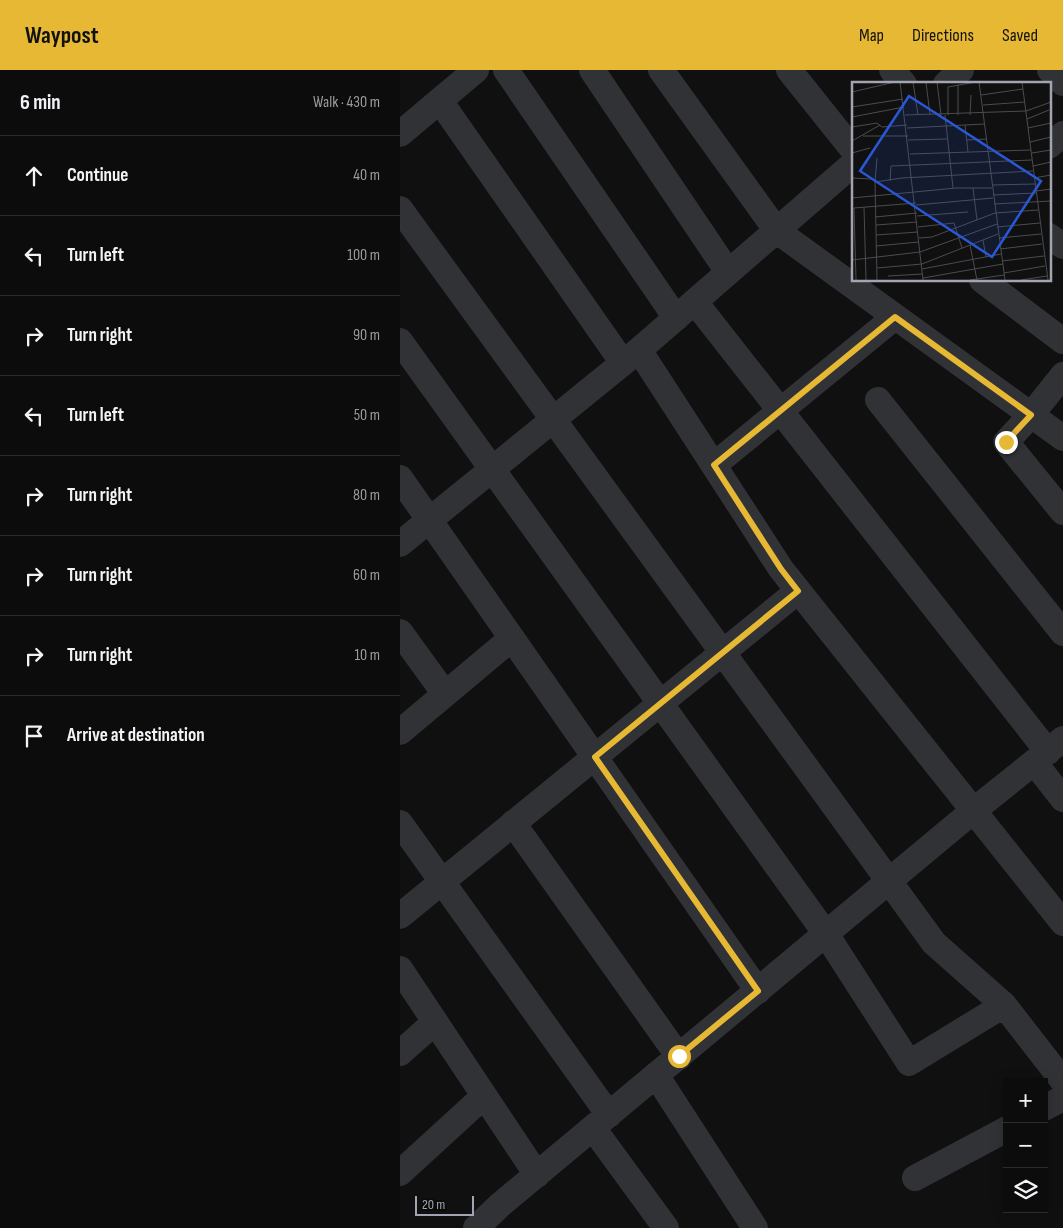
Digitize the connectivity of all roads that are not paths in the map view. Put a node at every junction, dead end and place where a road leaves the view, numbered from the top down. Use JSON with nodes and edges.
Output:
{"nodes":[{"id":1,"x":476,"y":70,"type":"edge"},
{"id":2,"x":506,"y":70,"type":"edge"},
{"id":3,"x":592,"y":70,"type":"edge"},
{"id":4,"x":661,"y":70,"type":"edge"},
{"id":5,"x":789,"y":70,"type":"edge"},
{"id":6,"x":892,"y":70,"type":"edge"},
{"id":7,"x":961,"y":70,"type":"edge"},
{"id":8,"x":1050,"y":70,"type":"edge"},
{"id":9,"x":902,"y":82,"type":"edge"},
{"id":10,"x":948,"y":82,"type":"edge"},
{"id":11,"x":1063,"y":83,"type":"edge"},
{"id":12,"x":440,"y":101,"type":"junction"},
{"id":13,"x":402,"y":128,"type":"edge"},
{"id":14,"x":1063,"y":134,"type":"edge"},
{"id":15,"x":1050,"y":145,"type":"edge"},
{"id":16,"x":852,"y":149,"type":"edge"},
{"id":17,"x":849,"y":174,"type":"edge"},
{"id":18,"x":400,"y":209,"type":"edge"},
{"id":19,"x":776,"y":231,"type":"junction"},
{"id":20,"x":1050,"y":237,"type":"edge"},
{"id":21,"x":1063,"y":246,"type":"edge"},
{"id":22,"x":728,"y":272,"type":"junction"},
{"id":23,"x":983,"y":281,"type":"edge"},
{"id":24,"x":686,"y":310,"type":"junction"},
{"id":25,"x":895,"y":317,"type":"junction"},
{"id":26,"x":400,"y":341,"type":"edge"},
{"id":27,"x":1063,"y":341,"type":"edge"},
{"id":28,"x":631,"y":357,"type":"junction"},
{"id":29,"x":1063,"y":375,"type":"edge"},
{"id":30,"x":878,"y":400,"type":"dead end"},
{"id":31,"x":781,"y":411,"type":"junction"},
{"id":32,"x":1031,"y":415,"type":"junction"},
{"id":33,"x":552,"y":420,"type":"junction"},
{"id":34,"x":1063,"y":438,"type":"edge"},
{"id":35,"x":714,"y":465,"type":"junction"},
{"id":36,"x":492,"y":470,"type":"junction"},
{"id":37,"x":400,"y":478,"type":"edge"},
{"id":38,"x":1063,"y":512,"type":"edge"},
{"id":39,"x":430,"y":520,"type":"junction"},
{"id":40,"x":400,"y":544,"type":"edge"},
{"id":41,"x":798,"y":591,"type":"junction"},
{"id":42,"x":400,"y":632,"type":"edge"},
{"id":43,"x":1063,"y":633,"type":"edge"},
{"id":44,"x":512,"y":638,"type":"junction"},
{"id":45,"x":722,"y":653,"type":"junction"},
{"id":46,"x":445,"y":694,"type":"junction"},
{"id":47,"x":660,"y":704,"type":"junction"},
{"id":48,"x":400,"y":732,"type":"edge"},
{"id":49,"x":1048,"y":751,"type":"edge"},
{"id":50,"x":595,"y":757,"type":"junction"},
{"id":51,"x":1063,"y":799,"type":"edge"},
{"id":52,"x":973,"y":811,"type":"junction"},
{"id":53,"x":400,"y":823,"type":"edge"},
{"id":54,"x":513,"y":823,"type":"junction"},
{"id":55,"x":889,"y":881,"type":"junction"},
{"id":56,"x":442,"y":882,"type":"junction"},
{"id":57,"x":400,"y":916,"type":"edge"},
{"id":58,"x":1063,"y":923,"type":"edge"},
{"id":59,"x":826,"y":934,"type":"junction"},
{"id":60,"x":400,"y":969,"type":"edge"},
{"id":61,"x":758,"y":991,"type":"junction"},
{"id":62,"x":1004,"y":1005,"type":"junction"},
{"id":63,"x":435,"y":1022,"type":"junction"},
{"id":64,"x":400,"y":1053,"type":"edge"},
{"id":65,"x":679,"y":1056,"type":"junction"},
{"id":66,"x":656,"y":1075,"type":"junction"},
{"id":67,"x":1063,"y":1081,"type":"edge"},
{"id":68,"x":484,"y":1096,"type":"junction"},
{"id":69,"x":1063,"y":1098,"type":"edge"},
{"id":70,"x":1048,"y":1106,"type":"edge"},
{"id":71,"x":601,"y":1121,"type":"junction"},
{"id":72,"x":1003,"y":1131,"type":"edge"},
{"id":73,"x":400,"y":1173,"type":"edge"},
{"id":74,"x":537,"y":1175,"type":"junction"},
{"id":75,"x":915,"y":1178,"type":"dead end"},
{"id":76,"x":491,"y":1223,"type":"edge"},
{"id":77,"x":666,"y":1228,"type":"edge"},
{"id":78,"x":755,"y":1228,"type":"edge"}],
"edges":[{"from":1,"to":12,"type":"street"},
{"from":2,"to":24,"type":"street"},
{"from":3,"to":22,"type":"street"},
{"from":4,"to":19,"type":"street"},
{"from":5,"to":16,"type":"street"},
{"from":6,"to":9,"type":"street"},
{"from":7,"to":10,"type":"street"},
{"from":8,"to":11,"type":"street"},
{"from":12,"to":13,"type":"street"},
{"from":12,"to":28,"type":"street"},
{"from":14,"to":15,"type":"street"},
{"from":17,"to":19,"type":"street"},
{"from":18,"to":33,"type":"street"},
{"from":19,"to":22,"type":"street"},
{"from":19,"to":25,"type":"street"},
{"from":20,"to":21,"type":"street"},
{"from":22,"to":24,"type":"street"},
{"from":23,"to":27,"type":"street"},
{"from":24,"to":28,"type":"street"},
{"from":24,"to":31,"type":"street"},
{"from":25,"to":31,"type":"street"},
{"from":25,"to":32,"type":"street"},
{"from":26,"to":36,"type":"street"},
{"from":28,"to":33,"type":"street"},
{"from":28,"to":35,"type":"street"},
{"from":29,"to":32,"type":"street"},
{"from":30,"to":43,"type":"street"},
{"from":31,"to":35,"type":"street"},
{"from":31,"to":49,"type":"street"},
{"from":32,"to":34,"type":"street"},
{"from":32,"to":38,"type":"street"},
{"from":33,"to":36,"type":"street"},
{"from":33,"to":45,"type":"street"},
{"from":35,"to":41,"type":"street"},
{"from":36,"to":39,"type":"street"},
{"from":36,"to":47,"type":"street"},
{"from":37,"to":39,"type":"street"},
{"from":39,"to":40,"type":"street"},
{"from":39,"to":44,"type":"street"},
{"from":41,"to":45,"type":"street"},
{"from":41,"to":52,"type":"street"},
{"from":42,"to":46,"type":"street"},
{"from":44,"to":46,"type":"street"},
{"from":44,"to":50,"type":"street"},
{"from":45,"to":47,"type":"street"},
{"from":45,"to":55,"type":"street"},
{"from":46,"to":48,"type":"street"},
{"from":47,"to":50,"type":"street"},
{"from":47,"to":59,"type":"street"},
{"from":49,"to":51,"type":"street"},
{"from":49,"to":52,"type":"street"},
{"from":50,"to":54,"type":"street"},
{"from":50,"to":61,"type":"street"},
{"from":52,"to":55,"type":"street"},
{"from":52,"to":58,"type":"street"},
{"from":53,"to":56,"type":"street"},
{"from":54,"to":56,"type":"street"},
{"from":54,"to":65,"type":"street"},
{"from":55,"to":59,"type":"street"},
{"from":55,"to":62,"type":"street"},
{"from":56,"to":57,"type":"street"},
{"from":56,"to":71,"type":"street"},
{"from":59,"to":61,"type":"street"},
{"from":59,"to":62,"type":"street"},
{"from":60,"to":63,"type":"street"},
{"from":61,"to":65,"type":"street"},
{"from":62,"to":67,"type":"street"},
{"from":63,"to":64,"type":"street"},
{"from":63,"to":68,"type":"street"},
{"from":65,"to":66,"type":"street"},
{"from":66,"to":71,"type":"street"},
{"from":66,"to":78,"type":"street"},
{"from":68,"to":73,"type":"street"},
{"from":68,"to":74,"type":"street"},
{"from":69,"to":70,"type":"street"},
{"from":71,"to":74,"type":"street"},
{"from":71,"to":77,"type":"street"},
{"from":72,"to":75,"type":"street"},
{"from":74,"to":76,"type":"street"}]}
